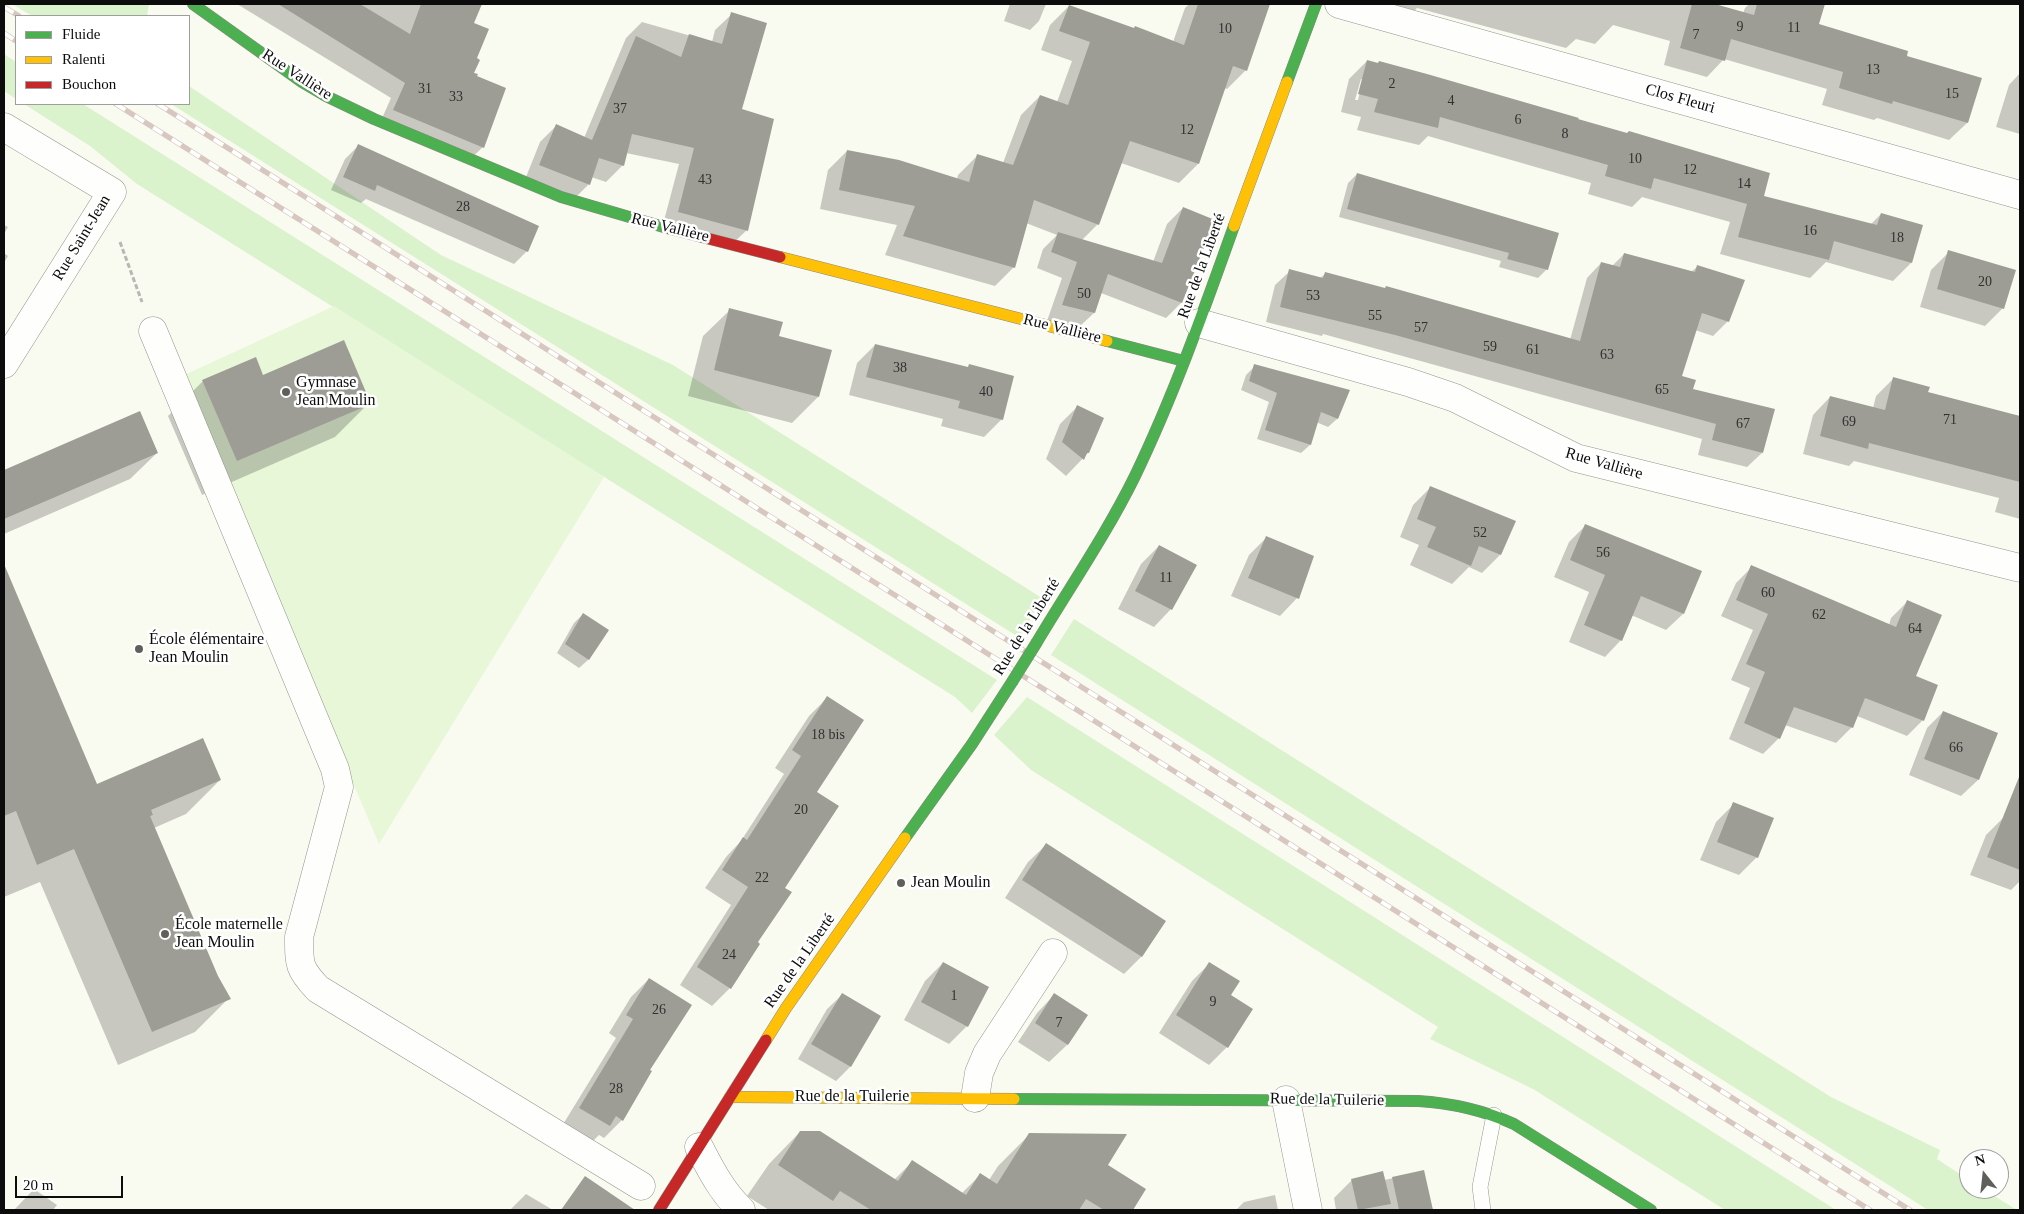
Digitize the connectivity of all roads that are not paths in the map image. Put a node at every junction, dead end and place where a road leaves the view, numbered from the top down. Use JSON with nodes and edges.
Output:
{"nodes":[{"id":1,"x":193,"y":4,"type":"edge"},
{"id":2,"x":1316,"y":4,"type":"edge"},
{"id":3,"x":1339,"y":4,"type":"edge"},
{"id":4,"x":4,"y":127,"type":"edge"},
{"id":5,"x":2020,"y":195,"type":"edge"},
{"id":6,"x":1199,"y":323,"type":"junction"},
{"id":7,"x":153,"y":331,"type":"road end"},
{"id":8,"x":1184,"y":361,"type":"junction"},
{"id":9,"x":4,"y":364,"type":"edge"},
{"id":10,"x":2020,"y":568,"type":"edge"},
{"id":11,"x":1053,"y":952,"type":"dead end"},
{"id":12,"x":730,"y":1097,"type":"junction"},
{"id":13,"x":974,"y":1098,"type":"junction"},
{"id":14,"x":1286,"y":1100,"type":"junction"},
{"id":15,"x":1494,"y":1114,"type":"junction"},
{"id":16,"x":699,"y":1147,"type":"junction"},
{"id":17,"x":640,"y":1186,"type":"joint"},
{"id":18,"x":662,"y":1206,"type":"edge"},
{"id":19,"x":741,"y":1210,"type":"edge"},
{"id":20,"x":1308,"y":1210,"type":"edge"},
{"id":21,"x":1483,"y":1210,"type":"edge"},
{"id":22,"x":1650,"y":1210,"type":"edge"}],
"edges":[{"from":1,"to":8,"type":"street","name":"Rue Vallière"},
{"from":2,"to":6,"type":"street","name":"Rue de la Liberté"},
{"from":3,"to":5,"type":"street","name":"Clos Fleuri"},
{"from":4,"to":9,"type":"street","name":"Rue Saint-Jean"},
{"from":6,"to":8,"type":"street","name":"Rue de la Liberté"},
{"from":6,"to":10,"type":"street","name":"Rue Vallière"},
{"from":7,"to":17,"type":"street"},
{"from":8,"to":12,"type":"street","name":"Rue de la Liberté","bridge":true},
{"from":11,"to":13,"type":"street"},
{"from":12,"to":13,"type":"street","name":"Rue de la Tuilerie"},
{"from":12,"to":16,"type":"street","name":"Rue de la Liberté"},
{"from":13,"to":14,"type":"street","name":"Rue de la Tuilerie"},
{"from":14,"to":15,"type":"street","name":"Rue de la Tuilerie"},
{"from":14,"to":20,"type":"street"},
{"from":15,"to":21,"type":"lane"},
{"from":15,"to":22,"type":"street","name":"Rue de la Tuilerie"},
{"from":16,"to":18,"type":"street","name":"Rue de la Liberté"},
{"from":16,"to":19,"type":"street"},
{"from":17,"to":18,"type":"lane"}]}
